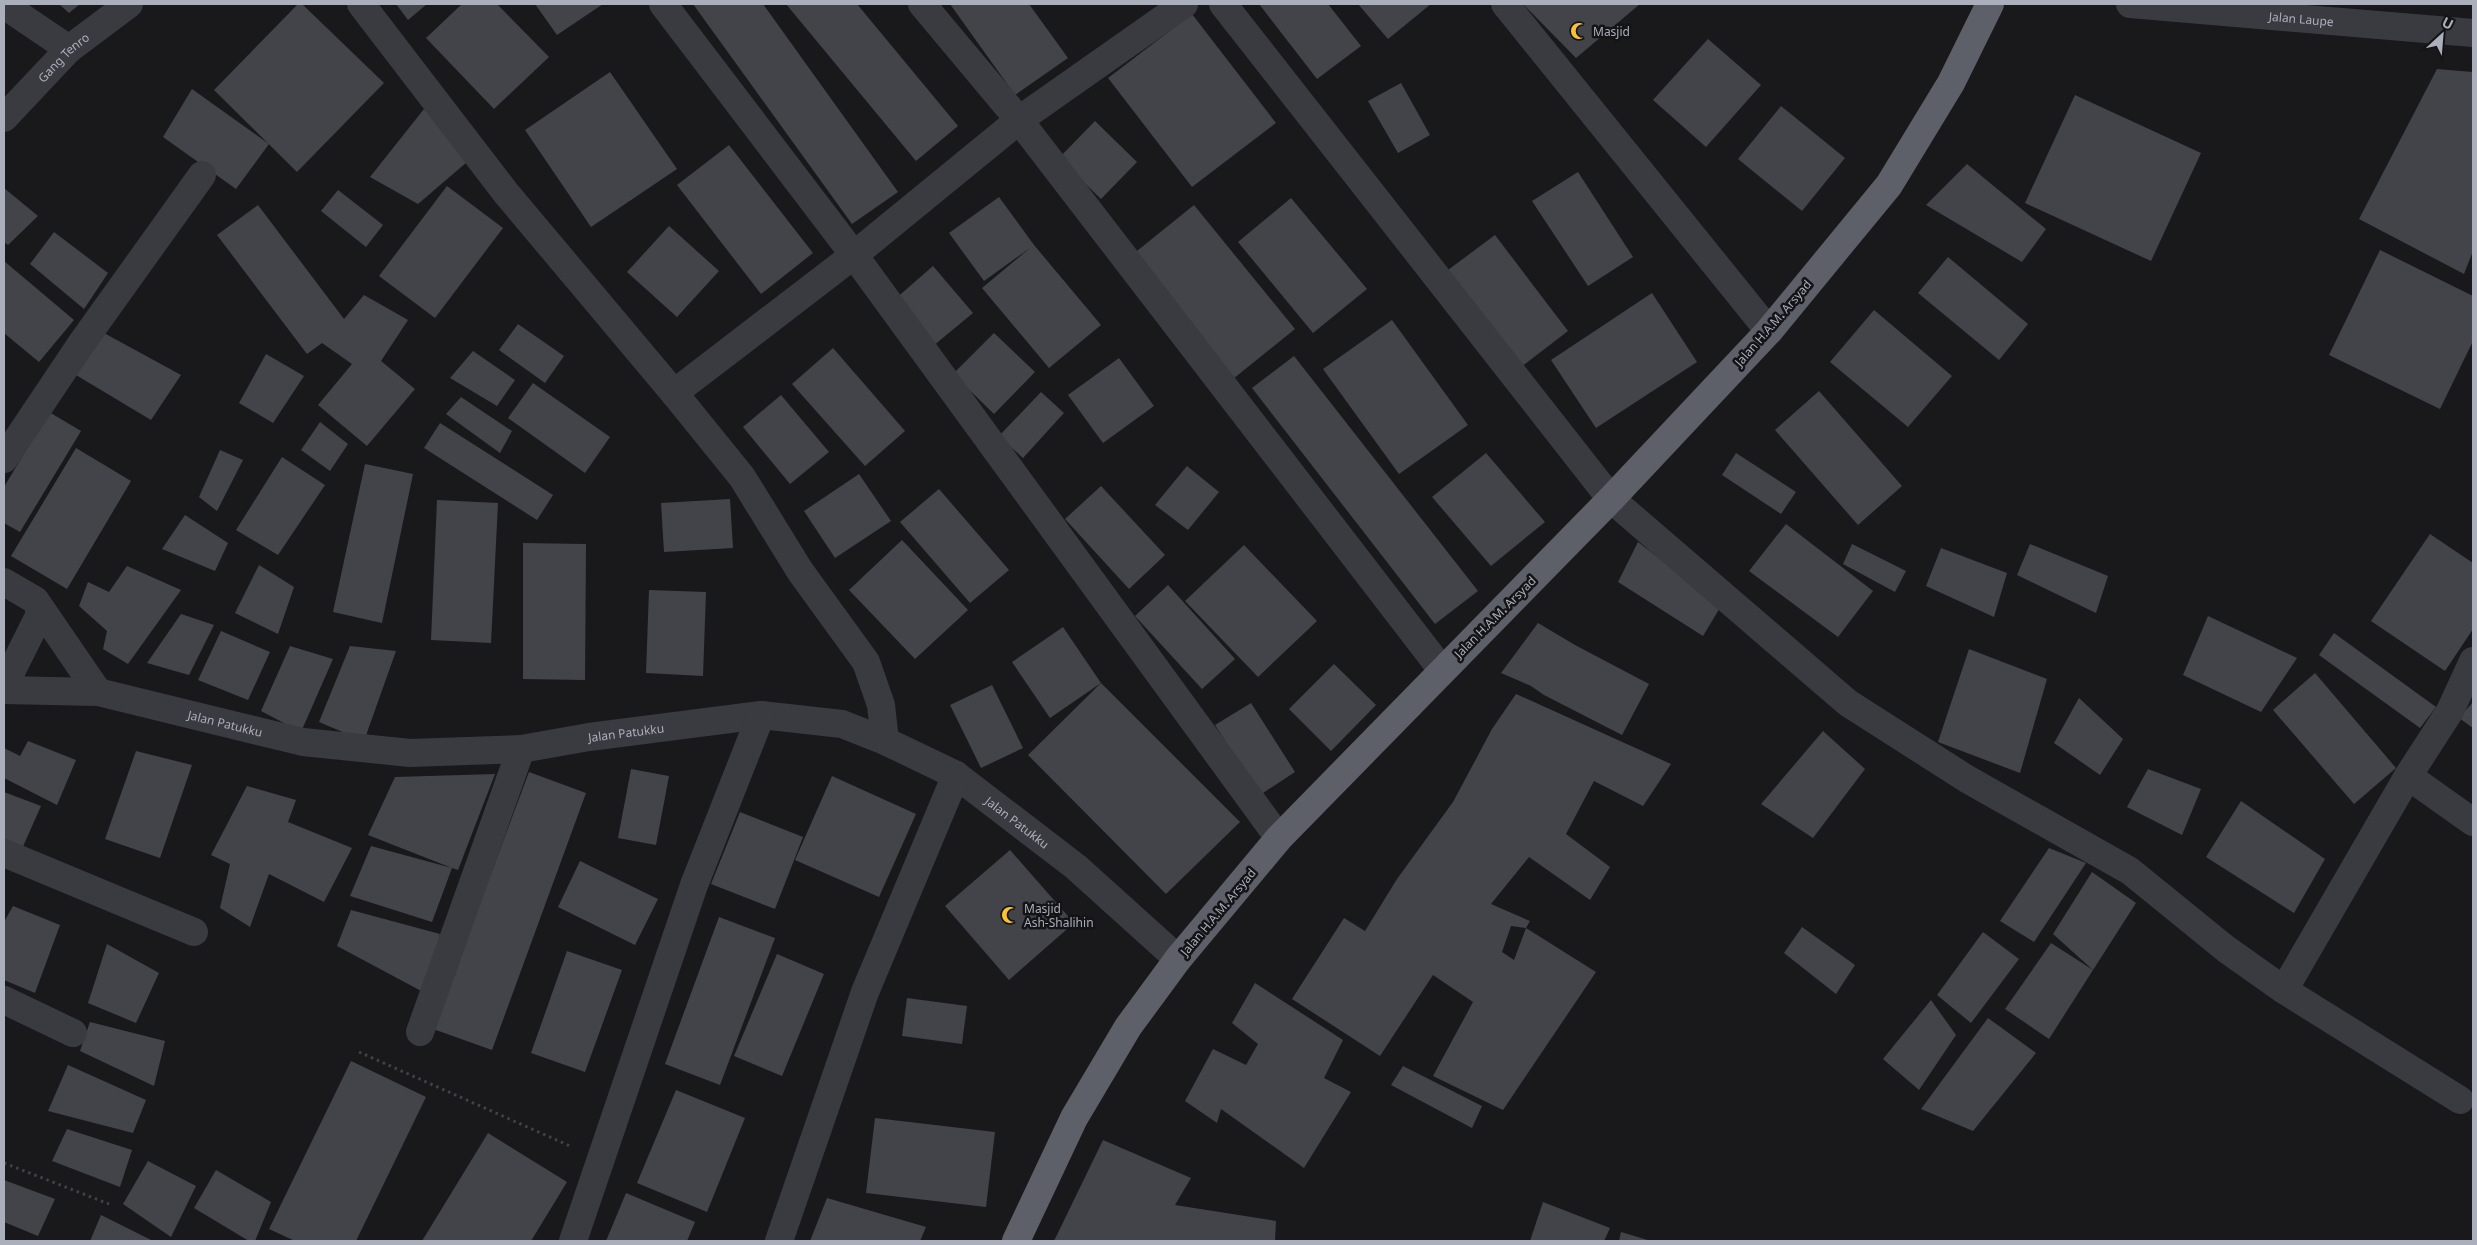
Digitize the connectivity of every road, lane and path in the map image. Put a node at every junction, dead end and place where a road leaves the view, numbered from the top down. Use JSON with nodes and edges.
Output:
{"nodes":[{"id":1,"x":129,"y":4,"type":"edge"},
{"id":2,"x":361,"y":4,"type":"edge"},
{"id":3,"x":663,"y":4,"type":"edge"},
{"id":4,"x":922,"y":4,"type":"edge"},
{"id":5,"x":1184,"y":4,"type":"edge"},
{"id":6,"x":1223,"y":4,"type":"edge"},
{"id":7,"x":1505,"y":4,"type":"edge"},
{"id":8,"x":1990,"y":4,"type":"edge"},
{"id":9,"x":2130,"y":4,"type":"edge"},
{"id":10,"x":4,"y":5,"type":"edge"},
{"id":11,"x":2473,"y":33,"type":"edge"},
{"id":12,"x":70,"y":49,"type":"junction"},
{"id":13,"x":4,"y":118,"type":"edge"},
{"id":14,"x":1019,"y":120,"type":"junction"},
{"id":15,"x":202,"y":175,"type":"dead end"},
{"id":16,"x":854,"y":255,"type":"junction"},
{"id":17,"x":1769,"y":331,"type":"junction"},
{"id":18,"x":674,"y":393,"type":"junction"},
{"id":19,"x":4,"y":459,"type":"edge"},
{"id":20,"x":1611,"y":499,"type":"junction"},
{"id":21,"x":4,"y":582,"type":"edge"},
{"id":22,"x":39,"y":607,"type":"junction"},
{"id":23,"x":2473,"y":661,"type":"edge"},
{"id":24,"x":1442,"y":670,"type":"junction"},
{"id":25,"x":4,"y":686,"type":"edge"},
{"id":26,"x":4,"y":690,"type":"edge"},
{"id":27,"x":98,"y":692,"type":"junction"},
{"id":28,"x":760,"y":715,"type":"junction"},
{"id":29,"x":885,"y":741,"type":"junction"},
{"id":30,"x":521,"y":750,"type":"junction"},
{"id":31,"x":956,"y":775,"type":"junction"},
{"id":32,"x":2408,"y":776,"type":"junction"},
{"id":33,"x":2473,"y":822,"type":"edge"},
{"id":34,"x":1279,"y":838,"type":"junction"},
{"id":35,"x":4,"y":854,"type":"edge"},
{"id":36,"x":194,"y":932,"type":"dead end"},
{"id":37,"x":1178,"y":959,"type":"junction"},
{"id":38,"x":2284,"y":990,"type":"junction"},
{"id":39,"x":4,"y":1000,"type":"edge"},
{"id":40,"x":420,"y":1032,"type":"dead end"},
{"id":41,"x":73,"y":1033,"type":"dead end"},
{"id":42,"x":359,"y":1052,"type":"dead end"},
{"id":43,"x":2460,"y":1100,"type":"dead end"},
{"id":44,"x":602,"y":1160,"type":"junction"},
{"id":45,"x":4,"y":1163,"type":"edge"},
{"id":46,"x":109,"y":1204,"type":"dead end"},
{"id":47,"x":573,"y":1241,"type":"edge"},
{"id":48,"x":779,"y":1241,"type":"edge"},
{"id":49,"x":1016,"y":1241,"type":"edge"}],
"edges":[{"from":1,"to":12,"type":"street","name":"Gang Tenro"},
{"from":2,"to":18,"type":"street"},
{"from":3,"to":16,"type":"street"},
{"from":4,"to":14,"type":"street"},
{"from":5,"to":14,"type":"street"},
{"from":6,"to":20,"type":"street"},
{"from":7,"to":17,"type":"street"},
{"from":8,"to":17,"type":"highway","name":"Jalan H.A.M. Arsyad"},
{"from":9,"to":11,"type":"street","name":"Jalan Laupe"},
{"from":10,"to":12,"type":"street"},
{"from":12,"to":13,"type":"street","name":"Gang Tenro"},
{"from":14,"to":16,"type":"street"},
{"from":14,"to":24,"type":"street"},
{"from":15,"to":19,"type":"street"},
{"from":16,"to":18,"type":"street"},
{"from":16,"to":34,"type":"street"},
{"from":17,"to":20,"type":"highway","name":"Jalan H.A.M. Arsyad"},
{"from":18,"to":29,"type":"street"},
{"from":20,"to":24,"type":"highway","name":"Jalan H.A.M. Arsyad"},
{"from":20,"to":38,"type":"street"},
{"from":21,"to":22,"type":"street"},
{"from":22,"to":25,"type":"street"},
{"from":22,"to":27,"type":"street"},
{"from":23,"to":32,"type":"street"},
{"from":24,"to":34,"type":"highway","name":"Jalan H.A.M. Arsyad"},
{"from":26,"to":27,"type":"street","name":"Jalan Patukku"},
{"from":27,"to":30,"type":"street","name":"Jalan Patukku"},
{"from":28,"to":29,"type":"street","name":"Jalan Patukku"},
{"from":28,"to":30,"type":"street","name":"Jalan Patukku"},
{"from":28,"to":44,"type":"street"},
{"from":29,"to":31,"type":"street","name":"Jalan Patukku"},
{"from":30,"to":40,"type":"street"},
{"from":31,"to":37,"type":"street","name":"Jalan Patukku"},
{"from":31,"to":48,"type":"street"},
{"from":32,"to":33,"type":"street"},
{"from":32,"to":38,"type":"street"},
{"from":34,"to":37,"type":"highway","name":"Jalan H.A.M. Arsyad"},
{"from":35,"to":36,"type":"street"},
{"from":37,"to":49,"type":"highway","name":"Jalan H.A.M. Arsyad"},
{"from":38,"to":43,"type":"street"},
{"from":39,"to":41,"type":"street"},
{"from":42,"to":44,"type":"path"},
{"from":44,"to":47,"type":"street"},
{"from":45,"to":46,"type":"path"}]}
